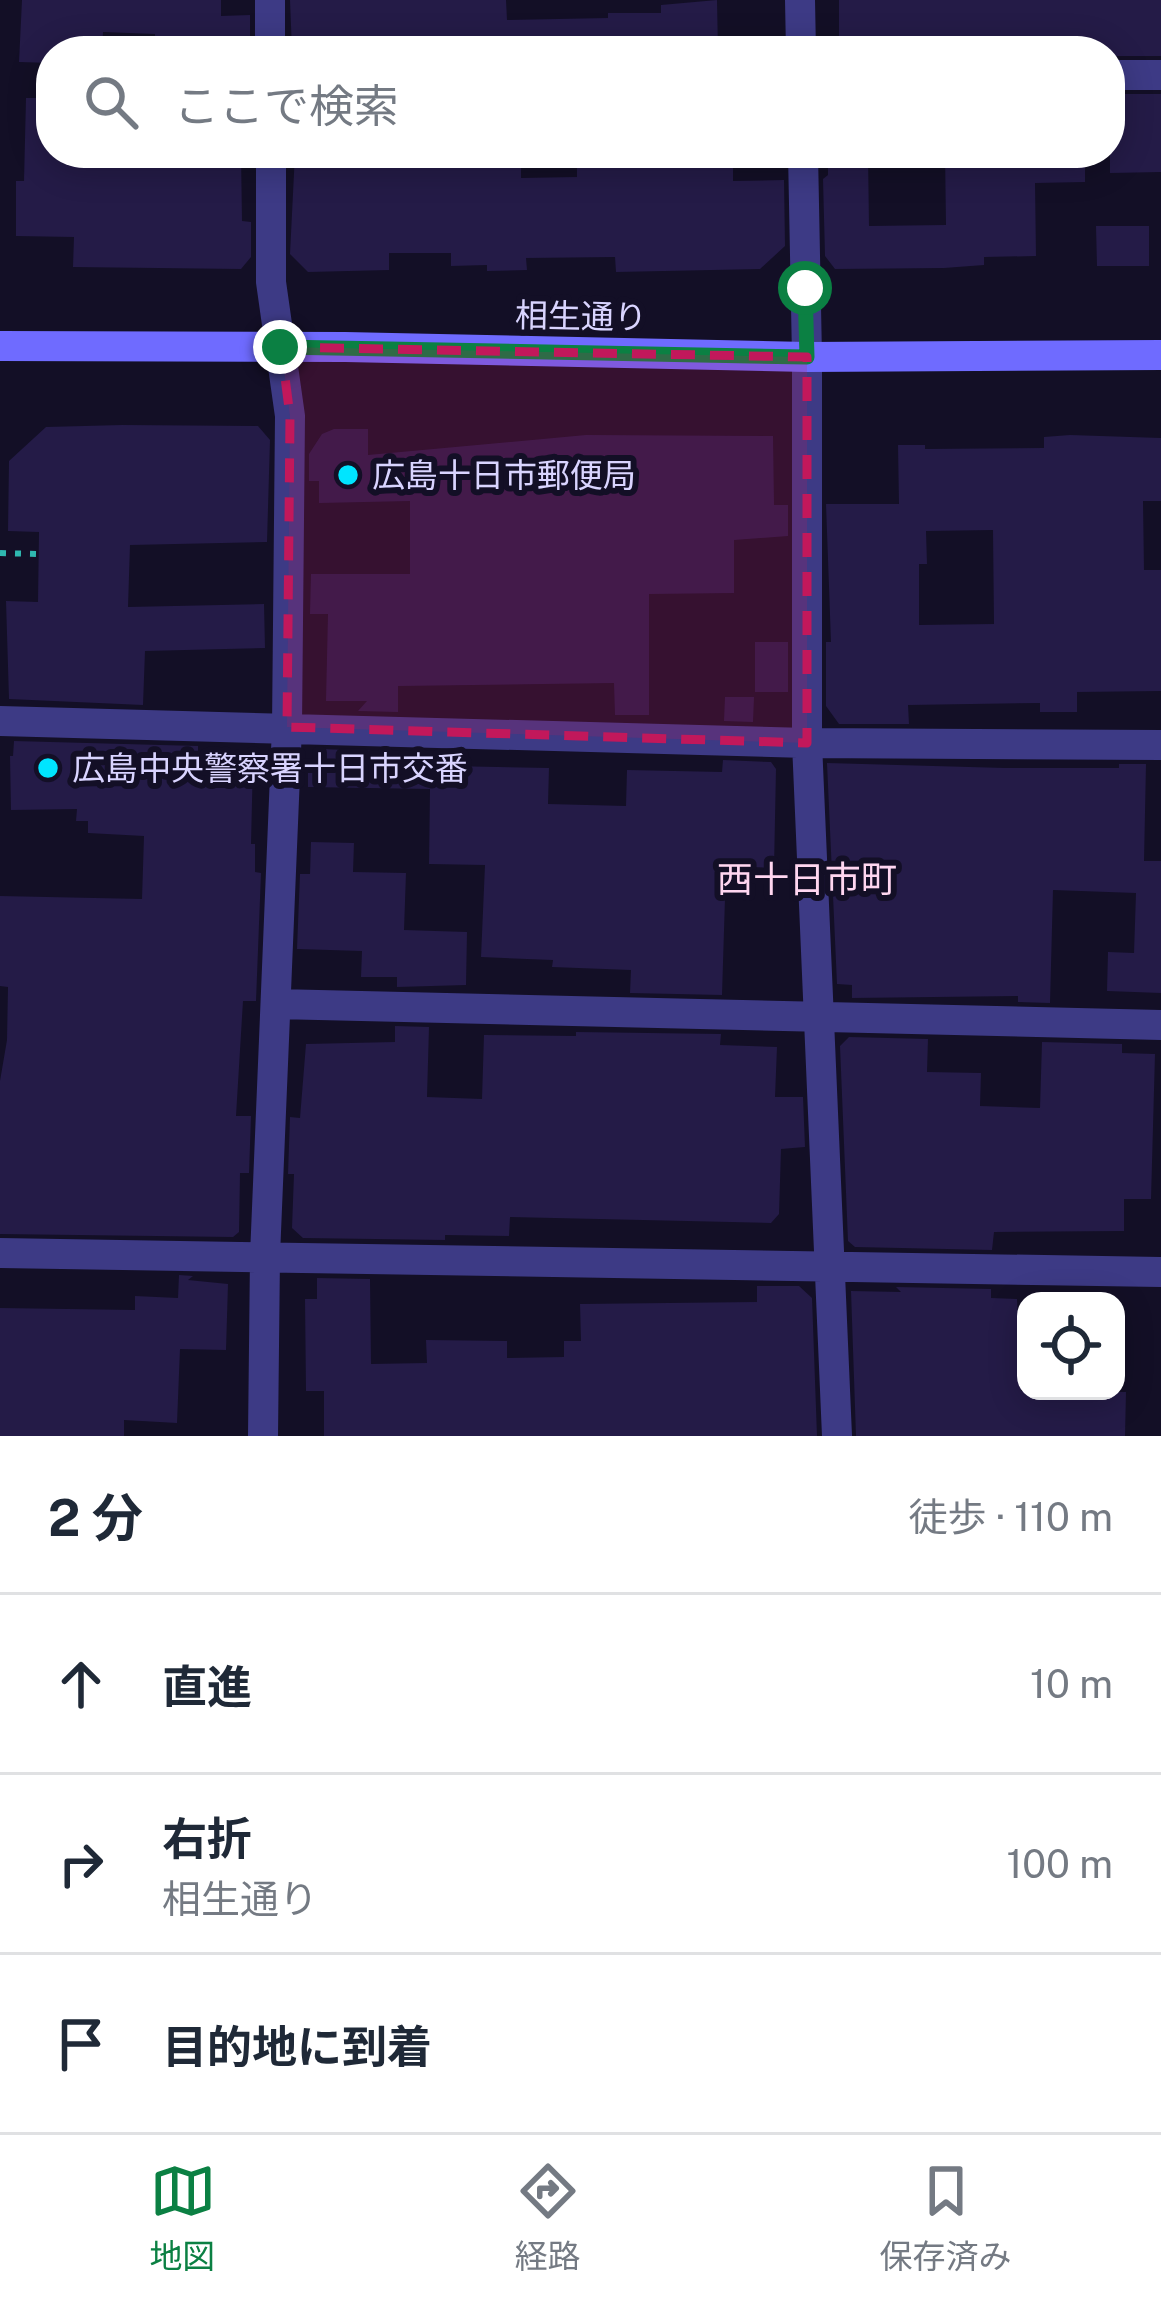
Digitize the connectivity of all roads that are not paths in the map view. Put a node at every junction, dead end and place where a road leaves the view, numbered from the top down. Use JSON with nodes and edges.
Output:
{"nodes":[{"id":1,"x":270,"y":0,"type":"edge"},
{"id":2,"x":800,"y":0,"type":"edge"},
{"id":3,"x":270,"y":36,"type":"edge"},
{"id":4,"x":801,"y":36,"type":"edge"},
{"id":5,"x":1125,"y":75,"type":"edge"},
{"id":6,"x":1161,"y":75,"type":"edge"},
{"id":7,"x":271,"y":168,"type":"edge"},
{"id":8,"x":802,"y":168,"type":"edge"},
{"id":9,"x":0,"y":346,"type":"edge"},
{"id":10,"x":280,"y":347,"type":"junction"},
{"id":11,"x":1161,"y":356,"type":"edge"},
{"id":12,"x":807,"y":357,"type":"junction"},
{"id":13,"x":0,"y":721,"type":"edge"},
{"id":14,"x":287,"y":727,"type":"junction"},
{"id":15,"x":807,"y":743,"type":"junction"},
{"id":16,"x":1161,"y":745,"type":"edge"},
{"id":17,"x":276,"y":1004,"type":"junction"},
{"id":18,"x":817,"y":1016,"type":"junction"},
{"id":19,"x":1161,"y":1025,"type":"edge"},
{"id":20,"x":0,"y":1253,"type":"edge"},
{"id":21,"x":265,"y":1256,"type":"junction"},
{"id":22,"x":829,"y":1268,"type":"junction"},
{"id":23,"x":1161,"y":1272,"type":"edge"},
{"id":24,"x":263,"y":1436,"type":"edge"},
{"id":25,"x":837,"y":1436,"type":"edge"}],
"edges":[{"from":1,"to":3,"type":"street"},
{"from":2,"to":4,"type":"street"},
{"from":5,"to":6,"type":"street"},
{"from":7,"to":10,"type":"street"},
{"from":8,"to":12,"type":"street"},
{"from":9,"to":10,"type":"street","name":"相生通り"},
{"from":10,"to":12,"type":"street","name":"相生通り"},
{"from":10,"to":14,"type":"street"},
{"from":11,"to":12,"type":"street","name":"相生通り"},
{"from":12,"to":15,"type":"street"},
{"from":13,"to":14,"type":"street"},
{"from":14,"to":15,"type":"street"},
{"from":14,"to":17,"type":"street"},
{"from":15,"to":16,"type":"street"},
{"from":15,"to":18,"type":"street"},
{"from":17,"to":18,"type":"street"},
{"from":17,"to":21,"type":"street"},
{"from":18,"to":19,"type":"street"},
{"from":18,"to":22,"type":"street"},
{"from":20,"to":21,"type":"street"},
{"from":21,"to":22,"type":"street"},
{"from":21,"to":24,"type":"street"},
{"from":22,"to":23,"type":"street"},
{"from":22,"to":25,"type":"street"}]}
